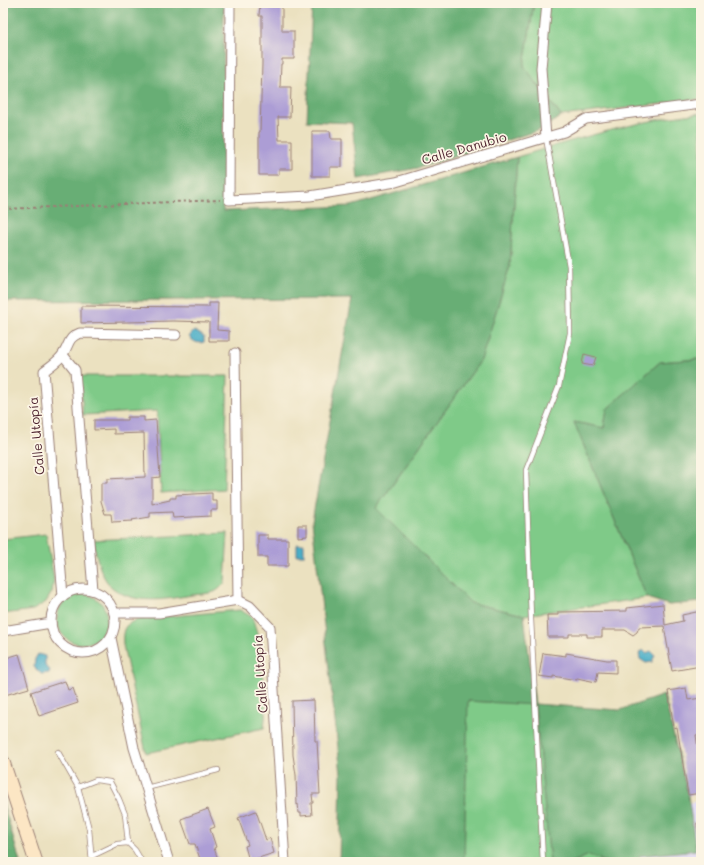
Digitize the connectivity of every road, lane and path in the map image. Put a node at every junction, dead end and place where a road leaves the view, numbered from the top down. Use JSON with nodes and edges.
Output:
{"nodes":[{"id":1,"x":230,"y":3,"type":"edge"},
{"id":2,"x":547,"y":3,"type":"edge"},
{"id":3,"x":701,"y":104,"type":"edge"},
{"id":4,"x":546,"y":138,"type":"junction"},
{"id":5,"x":229,"y":200,"type":"junction"},
{"id":6,"x":3,"y":208,"type":"edge"},
{"id":7,"x":176,"y":335,"type":"dead end"},
{"id":8,"x":235,"y":353,"type":"dead end"},
{"id":9,"x":63,"y":354,"type":"junction"},
{"id":10,"x":93,"y":590,"type":"junction"},
{"id":11,"x":63,"y":596,"type":"junction"},
{"id":12,"x":238,"y":600,"type":"junction"},
{"id":13,"x":114,"y":613,"type":"junction"},
{"id":14,"x":51,"y":623,"type":"junction"},
{"id":15,"x":3,"y":631,"type":"edge"},
{"id":16,"x":111,"y":638,"type":"junction"},
{"id":17,"x":58,"y":752,"type":"dead end"},
{"id":18,"x":3,"y":762,"type":"edge"},
{"id":19,"x":218,"y":770,"type":"dead end"},
{"id":20,"x":78,"y":787,"type":"junction"},
{"id":21,"x":146,"y":788,"type":"junction"},
{"id":22,"x":699,"y":825,"type":"dead end"},
{"id":23,"x":701,"y":833,"type":"edge"},
{"id":24,"x":128,"y":843,"type":"junction"},
{"id":25,"x":92,"y":856,"type":"junction"},
{"id":26,"x":36,"y":862,"type":"edge"},
{"id":27,"x":92,"y":862,"type":"edge"},
{"id":28,"x":142,"y":862,"type":"edge"},
{"id":29,"x":169,"y":862,"type":"edge"},
{"id":30,"x":285,"y":862,"type":"edge"},
{"id":31,"x":543,"y":862,"type":"edge"}],
"edges":[{"from":1,"to":5,"type":"street"},
{"from":2,"to":4,"type":"street"},
{"from":3,"to":4,"type":"street","name":"Calle Danubio"},
{"from":4,"to":5,"type":"street","name":"Calle Danubio"},
{"from":4,"to":31,"type":"lane"},
{"from":5,"to":6,"type":"path"},
{"from":7,"to":9,"type":"street","name":"Calle Utopía"},
{"from":8,"to":12,"type":"street"},
{"from":9,"to":10,"type":"street"},
{"from":9,"to":11,"type":"street","name":"Calle Utopía"},
{"from":10,"to":11,"type":"street"},
{"from":10,"to":13,"type":"street"},
{"from":11,"to":14,"type":"street"},
{"from":12,"to":13,"type":"street"},
{"from":12,"to":30,"type":"street","name":"Calle Utopía"},
{"from":13,"to":16,"type":"street"},
{"from":14,"to":15,"type":"street"},
{"from":14,"to":16,"type":"street"},
{"from":16,"to":21,"type":"street"},
{"from":17,"to":20,"type":"lane"},
{"from":18,"to":26,"type":"street"},
{"from":19,"to":21,"type":"lane"},
{"from":20,"to":24,"type":"lane"},
{"from":20,"to":25,"type":"lane"},
{"from":21,"to":29,"type":"street"},
{"from":22,"to":23,"type":"lane"},
{"from":24,"to":25,"type":"lane"},
{"from":24,"to":28,"type":"lane"},
{"from":25,"to":27,"type":"lane"}]}
